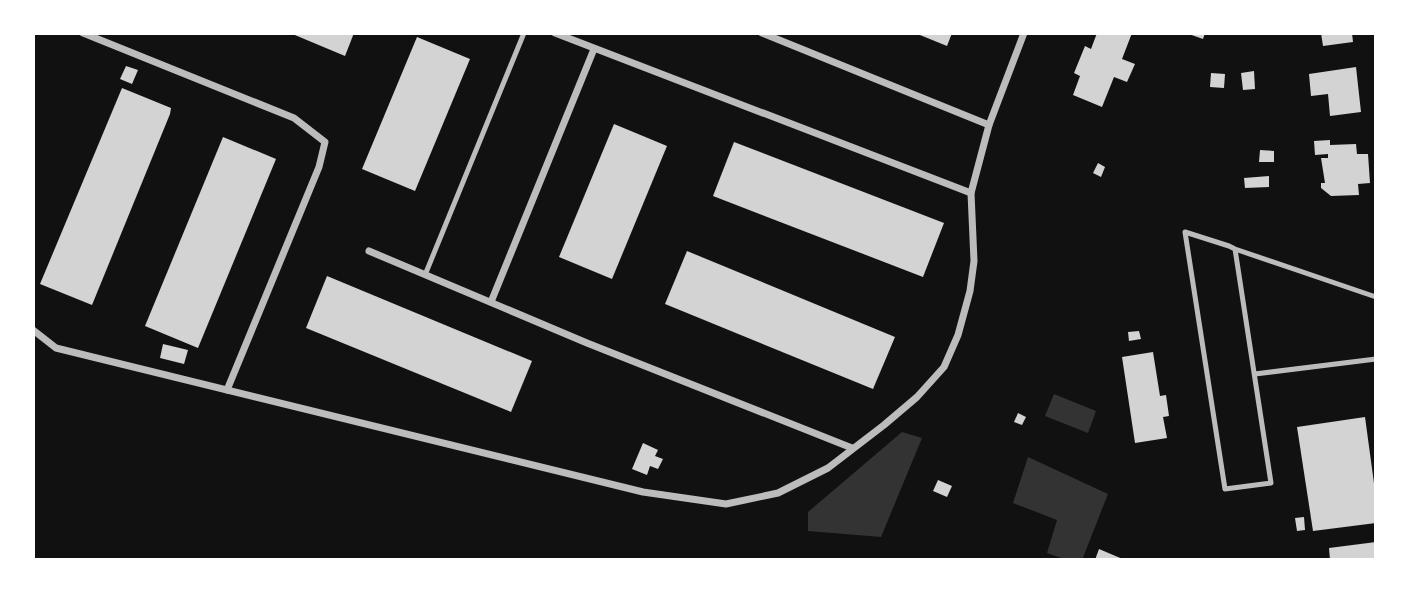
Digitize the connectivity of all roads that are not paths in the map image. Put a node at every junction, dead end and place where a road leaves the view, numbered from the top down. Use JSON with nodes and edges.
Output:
{"nodes":[{"id":1,"x":83,"y":33,"type":"edge"},
{"id":2,"x":524,"y":33,"type":"edge"},
{"id":3,"x":555,"y":33,"type":"edge"},
{"id":4,"x":762,"y":33,"type":"edge"},
{"id":5,"x":1024,"y":33,"type":"edge"},
{"id":6,"x":594,"y":49,"type":"junction"},
{"id":7,"x":989,"y":125,"type":"junction"},
{"id":8,"x":971,"y":193,"type":"junction"},
{"id":9,"x":1235,"y":249,"type":"junction"},
{"id":10,"x":369,"y":251,"type":"dead end"},
{"id":11,"x":425,"y":275,"type":"junction"},
{"id":12,"x":1376,"y":297,"type":"edge"},
{"id":13,"x":491,"y":302,"type":"junction"},
{"id":14,"x":33,"y":330,"type":"edge"},
{"id":15,"x":1376,"y":359,"type":"edge"},
{"id":16,"x":1255,"y":374,"type":"junction"},
{"id":17,"x":228,"y":390,"type":"junction"},
{"id":18,"x":852,"y":448,"type":"junction"}],
"edges":[{"from":1,"to":17,"type":"street"},
{"from":2,"to":11,"type":"lane"},
{"from":3,"to":6,"type":"street"},
{"from":4,"to":7,"type":"street"},
{"from":5,"to":7,"type":"street"},
{"from":6,"to":8,"type":"street"},
{"from":6,"to":13,"type":"street"},
{"from":7,"to":8,"type":"street"},
{"from":8,"to":18,"type":"street"},
{"from":9,"to":12,"type":"lane"},
{"from":9,"to":16,"type":"lane"},
{"from":9,"to":16,"type":"lane"},
{"from":10,"to":11,"type":"street"},
{"from":11,"to":13,"type":"street"},
{"from":13,"to":18,"type":"street"},
{"from":14,"to":17,"type":"street"},
{"from":15,"to":16,"type":"lane"},
{"from":17,"to":18,"type":"street"}]}
